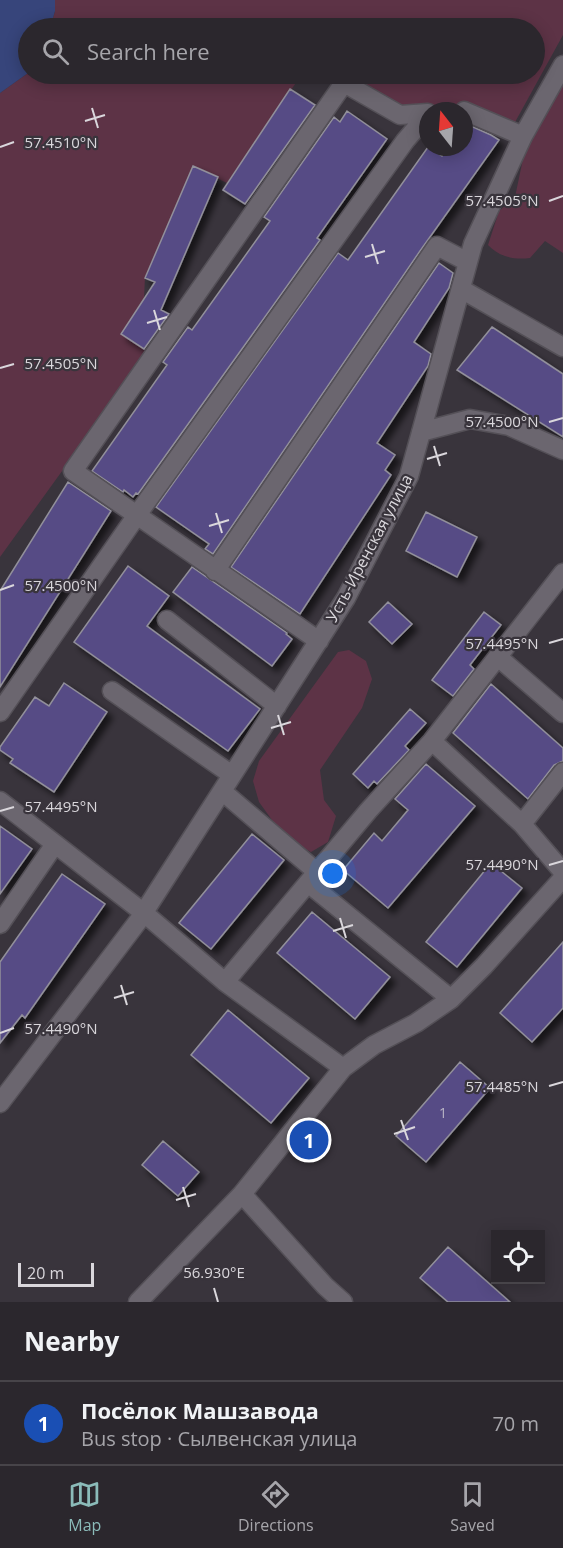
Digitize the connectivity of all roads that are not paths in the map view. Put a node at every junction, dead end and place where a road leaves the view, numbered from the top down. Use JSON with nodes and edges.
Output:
{"nodes":[{"id":1,"x":563,"y":65,"type":"edge"},
{"id":2,"x":343,"y":84,"type":"edge"},
{"id":3,"x":346,"y":84,"type":"edge"},
{"id":4,"x":419,"y":114,"type":"edge"},
{"id":5,"x":473,"y":115,"type":"edge"},
{"id":6,"x":419,"y":124,"type":"edge"},
{"id":7,"x":523,"y":136,"type":"junction"},
{"id":8,"x":468,"y":262,"type":"junction"},
{"id":9,"x":461,"y":289,"type":"junction"},
{"id":10,"x":563,"y":346,"type":"edge"},
{"id":11,"x":421,"y":432,"type":"junction"},
{"id":12,"x":563,"y":450,"type":"edge"},
{"id":13,"x":137,"y":515,"type":"junction"},
{"id":14,"x":215,"y":571,"type":"junction"},
{"id":15,"x":563,"y":573,"type":"edge"},
{"id":16,"x":167,"y":620,"type":"dead end"},
{"id":17,"x":319,"y":641,"type":"junction"},
{"id":18,"x":498,"y":657,"type":"junction"},
{"id":19,"x":112,"y":691,"type":"dead end"},
{"id":20,"x":277,"y":706,"type":"junction"},
{"id":21,"x":0,"y":712,"type":"edge"},
{"id":22,"x":563,"y":713,"type":"edge"},
{"id":23,"x":432,"y":741,"type":"junction"},
{"id":24,"x":563,"y":772,"type":"edge"},
{"id":25,"x":227,"y":783,"type":"junction"},
{"id":26,"x":0,"y":801,"type":"edge"},
{"id":27,"x":522,"y":824,"type":"junction"},
{"id":28,"x":55,"y":844,"type":"junction"},
{"id":29,"x":563,"y":872,"type":"edge"},
{"id":30,"x":313,"y":878,"type":"junction"},
{"id":31,"x":563,"y":878,"type":"edge"},
{"id":32,"x":144,"y":913,"type":"junction"},
{"id":33,"x":0,"y":924,"type":"edge"},
{"id":34,"x":225,"y":982,"type":"junction"},
{"id":35,"x":451,"y":999,"type":"junction"},
{"id":36,"x":343,"y":1068,"type":"junction"},
{"id":37,"x":0,"y":1103,"type":"edge"},
{"id":38,"x":242,"y":1194,"type":"junction"},
{"id":39,"x":138,"y":1302,"type":"edge"},
{"id":40,"x":343,"y":1302,"type":"edge"}],
"edges":[{"from":1,"to":7,"type":"street","name":"Усть-Иренская улица"},
{"from":2,"to":13,"type":"street"},
{"from":3,"to":4,"type":"street"},
{"from":5,"to":7,"type":"street"},
{"from":6,"to":13,"type":"street"},
{"from":7,"to":8,"type":"street","name":"Усть-Иренская улица"},
{"from":8,"to":9,"type":"street","name":"Усть-Иренская улица"},
{"from":8,"to":14,"type":"street"},
{"from":9,"to":10,"type":"street"},
{"from":9,"to":11,"type":"street","name":"Усть-Иренская улица"},
{"from":11,"to":12,"type":"street"},
{"from":11,"to":17,"type":"street","name":"Усть-Иренская улица"},
{"from":13,"to":14,"type":"street"},
{"from":13,"to":21,"type":"street"},
{"from":14,"to":17,"type":"street"},
{"from":15,"to":18,"type":"street"},
{"from":16,"to":20,"type":"street"},
{"from":17,"to":20,"type":"street","name":"Усть-Иренская улица"},
{"from":18,"to":22,"type":"street"},
{"from":18,"to":23,"type":"street"},
{"from":19,"to":25,"type":"street"},
{"from":20,"to":25,"type":"street","name":"Усть-Иренская улица"},
{"from":23,"to":27,"type":"street"},
{"from":23,"to":30,"type":"street"},
{"from":24,"to":27,"type":"street"},
{"from":25,"to":30,"type":"street"},
{"from":25,"to":32,"type":"street","name":"Усть-Иренская улица"},
{"from":26,"to":28,"type":"street"},
{"from":27,"to":29,"type":"street"},
{"from":28,"to":32,"type":"street"},
{"from":28,"to":33,"type":"street"},
{"from":30,"to":34,"type":"street"},
{"from":30,"to":35,"type":"street"},
{"from":31,"to":35,"type":"street"},
{"from":32,"to":34,"type":"street"},
{"from":32,"to":37,"type":"street","name":"Усть-Иренская улица"},
{"from":34,"to":36,"type":"street"},
{"from":35,"to":36,"type":"street"},
{"from":36,"to":38,"type":"street"},
{"from":38,"to":39,"type":"street"},
{"from":38,"to":40,"type":"street"}]}
